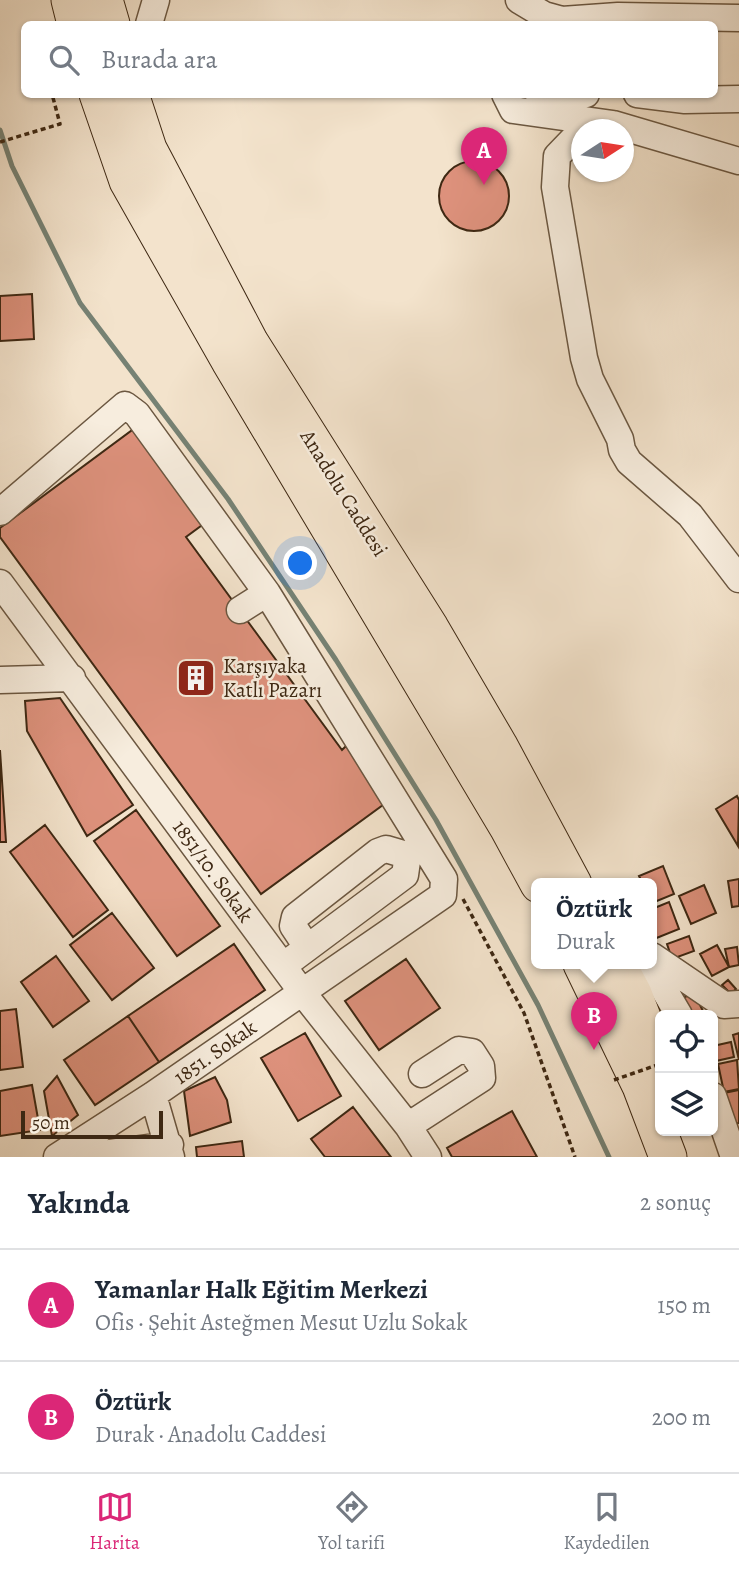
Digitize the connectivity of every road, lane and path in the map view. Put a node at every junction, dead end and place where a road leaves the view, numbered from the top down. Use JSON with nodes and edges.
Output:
{"nodes":[{"id":1,"x":70,"y":0,"type":"edge"},
{"id":2,"x":104,"y":0,"type":"edge"},
{"id":3,"x":156,"y":0,"type":"edge"},
{"id":4,"x":519,"y":0,"type":"edge"},
{"id":5,"x":739,"y":18,"type":"edge"},
{"id":6,"x":75,"y":21,"type":"edge"},
{"id":7,"x":110,"y":21,"type":"edge"},
{"id":8,"x":150,"y":21,"type":"edge"},
{"id":9,"x":576,"y":21,"type":"edge"},
{"id":10,"x":53,"y":98,"type":"edge"},
{"id":11,"x":99,"y":98,"type":"edge"},
{"id":12,"x":131,"y":98,"type":"edge"},
{"id":13,"x":507,"y":98,"type":"edge"},
{"id":14,"x":573,"y":98,"type":"edge"},
{"id":15,"x":669,"y":98,"type":"edge"},
{"id":16,"x":739,"y":99,"type":"edge"},
{"id":17,"x":527,"y":112,"type":"junction"},
{"id":18,"x":571,"y":123,"type":"edge"},
{"id":19,"x":634,"y":130,"type":"edge"},
{"id":20,"x":0,"y":142,"type":"edge"},
{"id":21,"x":571,"y":142,"type":"edge"},
{"id":22,"x":739,"y":161,"type":"edge"},
{"id":23,"x":0,"y":512,"type":"edge"},
{"id":24,"x":739,"y":579,"type":"edge"},
{"id":25,"x":0,"y":583,"type":"edge"},
{"id":26,"x":267,"y":593,"type":"junction"},
{"id":27,"x":240,"y":610,"type":"dead end"},
{"id":28,"x":72,"y":678,"type":"junction"},
{"id":29,"x":0,"y":680,"type":"edge"},
{"id":30,"x":536,"y":878,"type":"edge"},
{"id":31,"x":570,"y":878,"type":"edge"},
{"id":32,"x":443,"y":891,"type":"junction"},
{"id":33,"x":307,"y":947,"type":"dead end"},
{"id":34,"x":657,"y":959,"type":"edge"},
{"id":35,"x":283,"y":966,"type":"junction"},
{"id":36,"x":584,"y":969,"type":"edge"},
{"id":37,"x":620,"y":969,"type":"edge"},
{"id":38,"x":652,"y":969,"type":"edge"},
{"id":39,"x":302,"y":992,"type":"junction"},
{"id":40,"x":739,"y":1004,"type":"edge"},
{"id":41,"x":676,"y":1010,"type":"edge"},
{"id":42,"x":655,"y":1051,"type":"edge"},
{"id":43,"x":655,"y":1066,"type":"edge"},
{"id":44,"x":422,"y":1074,"type":"dead end"},
{"id":45,"x":614,"y":1080,"type":"dead end"},
{"id":46,"x":153,"y":1095,"type":"junction"},
{"id":47,"x":718,"y":1110,"type":"edge"},
{"id":48,"x":408,"y":1126,"type":"junction"},
{"id":49,"x":686,"y":1136,"type":"edge"},
{"id":50,"x":171,"y":1151,"type":"edge"},
{"id":51,"x":57,"y":1157,"type":"edge"},
{"id":52,"x":80,"y":1157,"type":"edge"},
{"id":53,"x":428,"y":1157,"type":"edge"},
{"id":54,"x":575,"y":1157,"type":"edge"},
{"id":55,"x":668,"y":1157,"type":"edge"},
{"id":56,"x":693,"y":1157,"type":"edge"},
{"id":57,"x":737,"y":1157,"type":"edge"}],
"edges":[{"from":1,"to":6,"type":"highway"},
{"from":2,"to":7,"type":"highway"},
{"from":3,"to":8,"type":"street"},
{"from":4,"to":9,"type":"street"},
{"from":5,"to":9,"type":"street"},
{"from":10,"to":20,"type":"path"},
{"from":11,"to":30,"type":"highway","name":"Anadolu Caddesi"},
{"from":12,"to":31,"type":"highway","name":"Anadolu Caddesi"},
{"from":13,"to":17,"type":"street"},
{"from":14,"to":17,"type":"street"},
{"from":15,"to":16,"type":"street"},
{"from":17,"to":18,"type":"street"},
{"from":19,"to":22,"type":"street"},
{"from":21,"to":24,"type":"street"},
{"from":23,"to":26,"type":"street"},
{"from":25,"to":28,"type":"street","name":"1851/10. Sokak"},
{"from":26,"to":27,"type":"street"},
{"from":26,"to":32,"type":"street"},
{"from":28,"to":29,"type":"street"},
{"from":28,"to":35,"type":"street","name":"1851/10. Sokak"},
{"from":32,"to":39,"type":"street","name":"1851. Sokak"},
{"from":32,"to":54,"type":"path"},
{"from":33,"to":35,"type":"street"},
{"from":34,"to":40,"type":"street"},
{"from":35,"to":39,"type":"street","name":"1851/10. Sokak"},
{"from":36,"to":55,"type":"highway"},
{"from":37,"to":42,"type":"highway"},
{"from":38,"to":41,"type":"street"},
{"from":39,"to":46,"type":"street","name":"1851. Sokak"},
{"from":39,"to":48,"type":"street","name":"1851/10. Sokak"},
{"from":43,"to":45,"type":"path","bridge":true},
{"from":44,"to":48,"type":"street"},
{"from":46,"to":50,"type":"street"},
{"from":46,"to":51,"type":"street","name":"1851. Sokak"},
{"from":47,"to":57,"type":"street"},
{"from":48,"to":53,"type":"street","name":"1851/10. Sokak"},
{"from":49,"to":56,"type":"highway"},
{"from":50,"to":52,"type":"street"}]}
